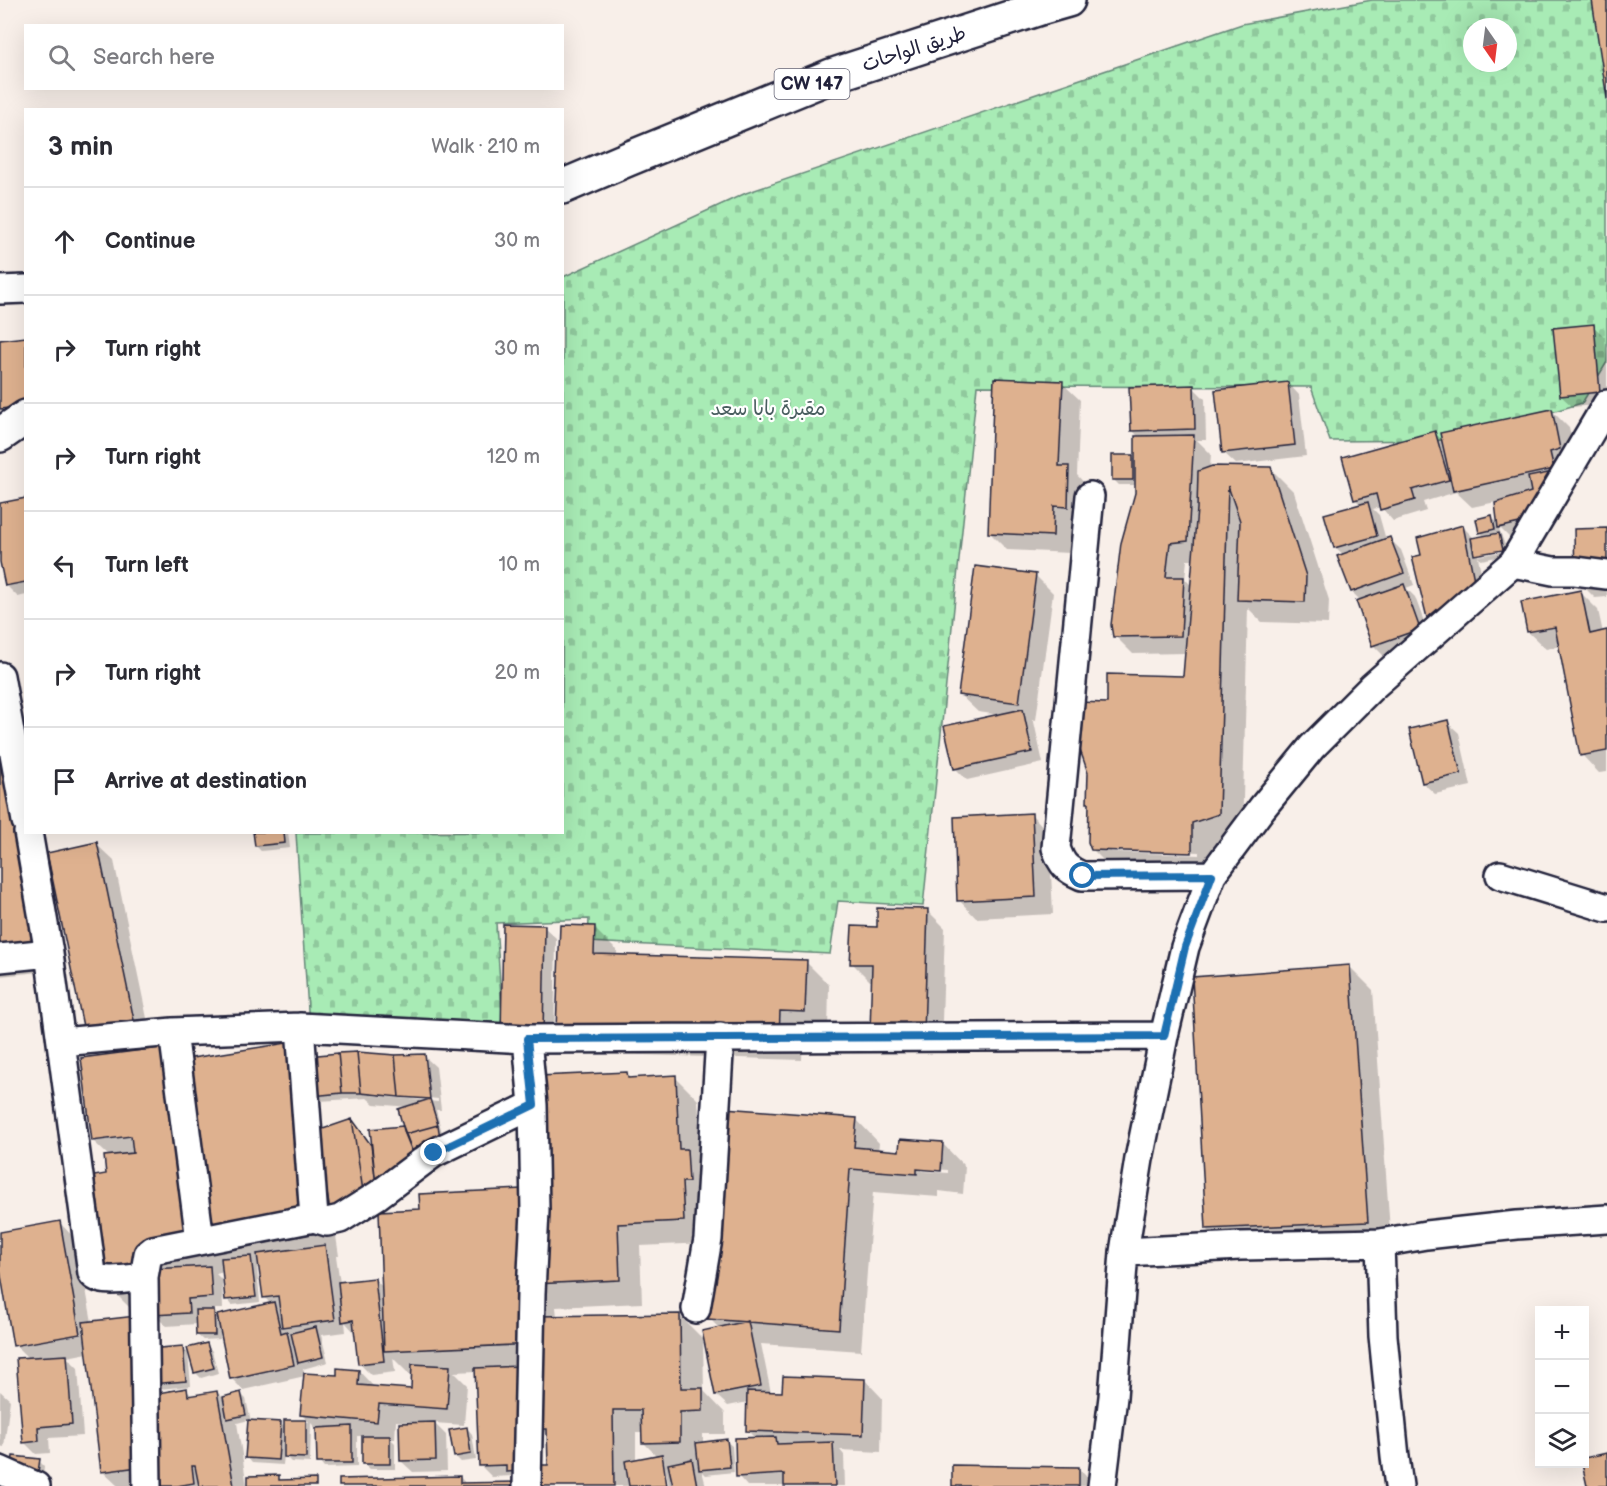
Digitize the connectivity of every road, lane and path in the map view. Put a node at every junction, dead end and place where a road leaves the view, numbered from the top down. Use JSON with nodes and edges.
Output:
{"nodes":[{"id":1,"x":1068,"y":0,"type":"edge"},
{"id":2,"x":564,"y":186,"type":"edge"},
{"id":3,"x":24,"y":289,"type":"edge"},
{"id":4,"x":0,"y":290,"type":"edge"},
{"id":5,"x":1607,"y":404,"type":"edge"},
{"id":6,"x":24,"y":418,"type":"edge"},
{"id":7,"x":0,"y":435,"type":"edge"},
{"id":8,"x":1090,"y":496,"type":"dead end"},
{"id":9,"x":1513,"y":563,"type":"junction"},
{"id":10,"x":1607,"y":575,"type":"edge"},
{"id":11,"x":0,"y":676,"type":"edge"},
{"id":12,"x":24,"y":810,"type":"edge"},
{"id":13,"x":28,"y":834,"type":"edge"},
{"id":14,"x":1212,"y":875,"type":"junction"},
{"id":15,"x":1500,"y":875,"type":"dead end"},
{"id":16,"x":1607,"y":908,"type":"edge"},
{"id":17,"x":49,"y":952,"type":"junction"},
{"id":18,"x":0,"y":958,"type":"edge"},
{"id":19,"x":300,"y":1027,"type":"junction"},
{"id":20,"x":173,"y":1032,"type":"junction"},
{"id":21,"x":1164,"y":1036,"type":"junction"},
{"id":22,"x":720,"y":1037,"type":"junction"},
{"id":23,"x":527,"y":1039,"type":"junction"},
{"id":24,"x":61,"y":1042,"type":"junction"},
{"id":25,"x":534,"y":1105,"type":"junction"},
{"id":26,"x":314,"y":1218,"type":"junction"},
{"id":27,"x":1607,"y":1219,"type":"edge"},
{"id":28,"x":200,"y":1240,"type":"junction"},
{"id":29,"x":1380,"y":1243,"type":"junction"},
{"id":30,"x":1124,"y":1252,"type":"junction"},
{"id":31,"x":144,"y":1277,"type":"junction"},
{"id":32,"x":696,"y":1309,"type":"dead end"},
{"id":33,"x":0,"y":1470,"type":"edge"},
{"id":34,"x":36,"y":1486,"type":"edge"},
{"id":35,"x":147,"y":1486,"type":"edge"},
{"id":36,"x":527,"y":1486,"type":"edge"},
{"id":37,"x":1102,"y":1486,"type":"edge"},
{"id":38,"x":1399,"y":1486,"type":"edge"}],
"edges":[{"from":1,"to":2,"type":"main road","name":"طريق الواحات","number":"CW 147"},
{"from":3,"to":4,"type":"street"},
{"from":5,"to":9,"type":"street"},
{"from":6,"to":7,"type":"main road"},
{"from":8,"to":14,"type":"street"},
{"from":9,"to":10,"type":"street"},
{"from":9,"to":14,"type":"street"},
{"from":11,"to":12,"type":"street"},
{"from":13,"to":17,"type":"street"},
{"from":14,"to":21,"type":"street"},
{"from":15,"to":16,"type":"street"},
{"from":17,"to":18,"type":"street"},
{"from":17,"to":24,"type":"street"},
{"from":19,"to":20,"type":"street"},
{"from":19,"to":23,"type":"street"},
{"from":19,"to":26,"type":"street"},
{"from":20,"to":24,"type":"street"},
{"from":20,"to":28,"type":"street"},
{"from":21,"to":22,"type":"street"},
{"from":21,"to":30,"type":"street"},
{"from":22,"to":23,"type":"street"},
{"from":22,"to":32,"type":"street"},
{"from":23,"to":25,"type":"street"},
{"from":24,"to":31,"type":"street"},
{"from":25,"to":26,"type":"street"},
{"from":25,"to":36,"type":"street"},
{"from":26,"to":28,"type":"street"},
{"from":27,"to":29,"type":"street"},
{"from":28,"to":31,"type":"street"},
{"from":29,"to":30,"type":"street"},
{"from":29,"to":38,"type":"street"},
{"from":30,"to":37,"type":"street"},
{"from":31,"to":35,"type":"street"},
{"from":33,"to":34,"type":"street"}]}
